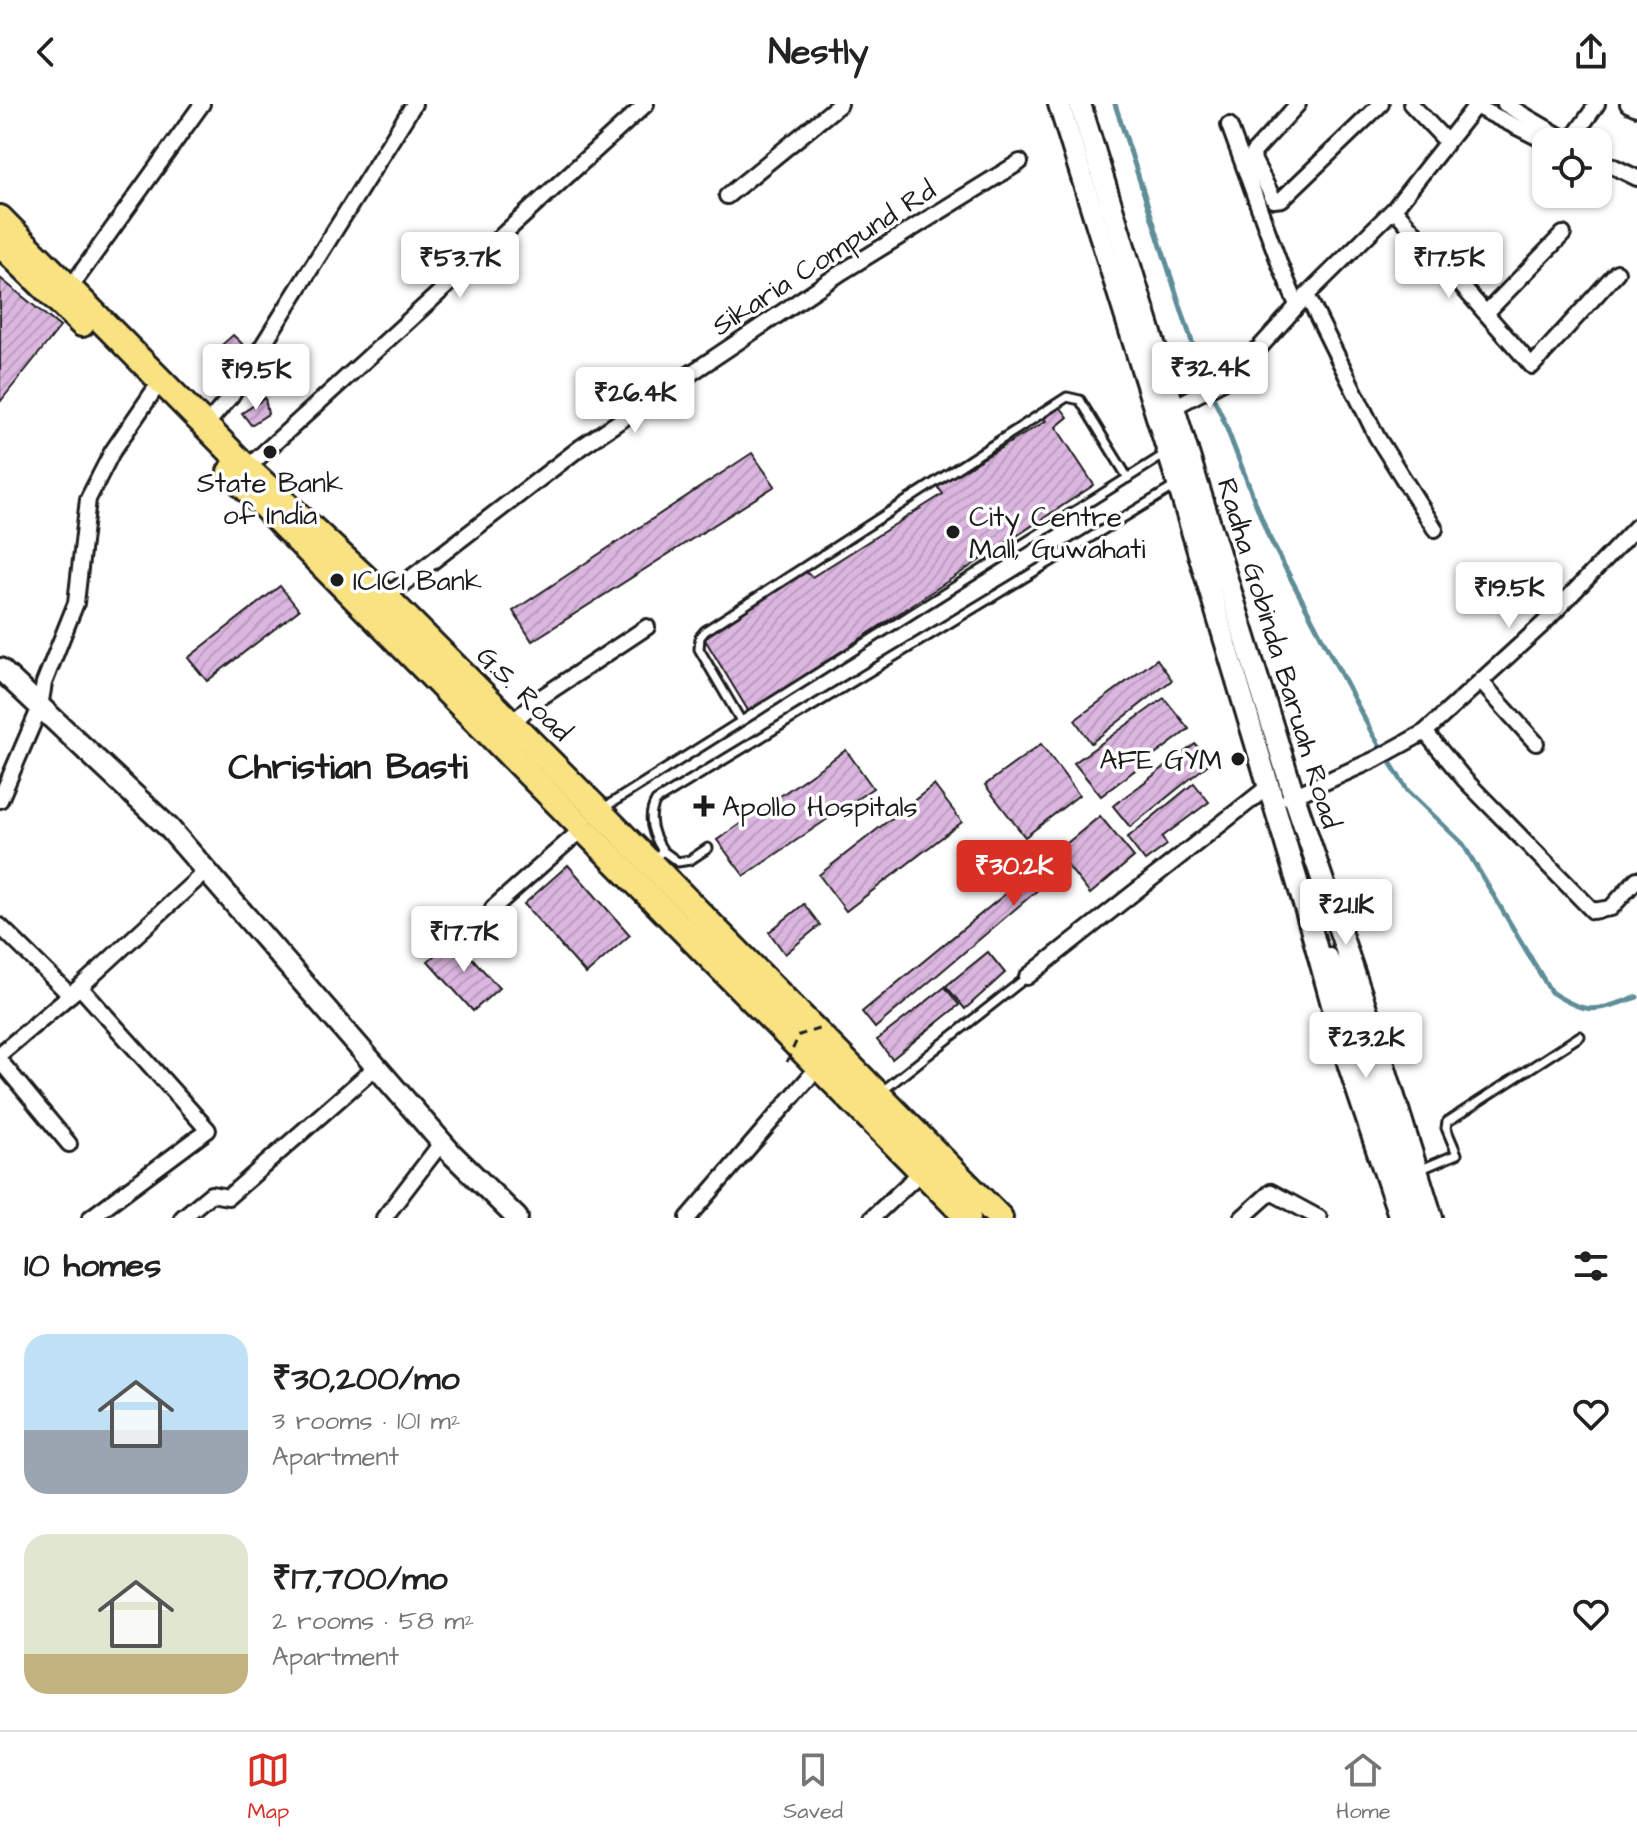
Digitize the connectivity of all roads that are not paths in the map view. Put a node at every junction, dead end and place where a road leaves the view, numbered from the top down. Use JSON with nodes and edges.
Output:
{"nodes":[{"id":1,"x":202,"y":104,"type":"edge"},
{"id":2,"x":414,"y":104,"type":"edge"},
{"id":3,"x":646,"y":104,"type":"edge"},
{"id":4,"x":840,"y":104,"type":"edge"},
{"id":5,"x":1059,"y":104,"type":"edge"},
{"id":6,"x":1080,"y":104,"type":"edge"},
{"id":7,"x":1298,"y":104,"type":"edge"},
{"id":8,"x":1381,"y":104,"type":"edge"},
{"id":9,"x":1411,"y":104,"type":"edge"},
{"id":10,"x":1597,"y":104,"type":"edge"},
{"id":11,"x":1628,"y":104,"type":"edge"},
{"id":12,"x":1476,"y":105,"type":"edge"},
{"id":13,"x":1510,"y":105,"type":"edge"},
{"id":14,"x":1637,"y":108,"type":"edge"},
{"id":15,"x":1229,"y":125,"type":"dead end"},
{"id":16,"x":1547,"y":128,"type":"edge"},
{"id":17,"x":1580,"y":128,"type":"edge"},
{"id":18,"x":1532,"y":134,"type":"edge"},
{"id":19,"x":1446,"y":141,"type":"junction"},
{"id":20,"x":1020,"y":162,"type":"dead end"},
{"id":21,"x":1612,"y":166,"type":"edge"},
{"id":22,"x":1612,"y":175,"type":"edge"},
{"id":23,"x":1637,"y":178,"type":"edge"},
{"id":24,"x":1637,"y":187,"type":"edge"},
{"id":25,"x":727,"y":196,"type":"dead end"},
{"id":26,"x":1394,"y":209,"type":"junction"},
{"id":27,"x":0,"y":218,"type":"edge"},
{"id":28,"x":1563,"y":234,"type":"dead end"},
{"id":29,"x":0,"y":244,"type":"edge"},
{"id":30,"x":1617,"y":272,"type":"dead end"},
{"id":31,"x":70,"y":288,"type":"junction"},
{"id":32,"x":1302,"y":300,"type":"junction"},
{"id":33,"x":1486,"y":313,"type":"junction"},
{"id":34,"x":153,"y":392,"type":"junction"},
{"id":35,"x":1174,"y":407,"type":"junction"},
{"id":36,"x":205,"y":426,"type":"junction"},
{"id":37,"x":1169,"y":452,"type":"junction"},
{"id":38,"x":247,"y":468,"type":"junction"},
{"id":39,"x":1128,"y":478,"type":"junction"},
{"id":40,"x":1178,"y":484,"type":"junction"},
{"id":41,"x":1637,"y":526,"type":"edge"},
{"id":42,"x":1435,"y":529,"type":"dead end"},
{"id":43,"x":386,"y":597,"type":"junction"},
{"id":44,"x":647,"y":627,"type":"dead end"},
{"id":45,"x":0,"y":669,"type":"edge"},
{"id":46,"x":1481,"y":682,"type":"junction"},
{"id":47,"x":40,"y":707,"type":"junction"},
{"id":48,"x":741,"y":721,"type":"junction"},
{"id":49,"x":512,"y":723,"type":"junction"},
{"id":50,"x":1425,"y":732,"type":"junction"},
{"id":51,"x":1536,"y":743,"type":"dead end"},
{"id":52,"x":1279,"y":795,"type":"junction"},
{"id":53,"x":0,"y":800,"type":"edge"},
{"id":54,"x":599,"y":811,"type":"junction"},
{"id":55,"x":581,"y":830,"type":"junction"},
{"id":56,"x":708,"y":848,"type":"dead end"},
{"id":57,"x":652,"y":851,"type":"junction"},
{"id":58,"x":206,"y":871,"type":"junction"},
{"id":59,"x":1637,"y":879,"type":"edge"},
{"id":60,"x":493,"y":908,"type":"dead end"},
{"id":61,"x":0,"y":926,"type":"edge"},
{"id":62,"x":1339,"y":928,"type":"junction"},
{"id":63,"x":1313,"y":934,"type":"junction"},
{"id":64,"x":1027,"y":977,"type":"joint"},
{"id":65,"x":1342,"y":988,"type":"junction"},
{"id":66,"x":75,"y":991,"type":"junction"},
{"id":67,"x":1580,"y":1036,"type":"dead end"},
{"id":68,"x":0,"y":1054,"type":"edge"},
{"id":69,"x":0,"y":1061,"type":"edge"},
{"id":70,"x":819,"y":1066,"type":"junction"},
{"id":71,"x":376,"y":1067,"type":"junction"},
{"id":72,"x":879,"y":1094,"type":"junction"},
{"id":73,"x":442,"y":1142,"type":"junction"},
{"id":74,"x":69,"y":1144,"type":"dead end"},
{"id":75,"x":922,"y":1171,"type":"junction"},
{"id":76,"x":1417,"y":1171,"type":"junction"},
{"id":77,"x":105,"y":1207,"type":"junction"},
{"id":78,"x":963,"y":1216,"type":"edge"},
{"id":79,"x":514,"y":1217,"type":"edge"},
{"id":80,"x":90,"y":1218,"type":"edge"},
{"id":81,"x":117,"y":1218,"type":"edge"},
{"id":82,"x":182,"y":1218,"type":"edge"},
{"id":83,"x":384,"y":1218,"type":"edge"},
{"id":84,"x":688,"y":1218,"type":"edge"},
{"id":85,"x":872,"y":1218,"type":"edge"},
{"id":86,"x":1000,"y":1218,"type":"edge"},
{"id":87,"x":1242,"y":1218,"type":"edge"},
{"id":88,"x":1319,"y":1218,"type":"edge"},
{"id":89,"x":1400,"y":1218,"type":"edge"},
{"id":90,"x":1418,"y":1218,"type":"edge"},
{"id":91,"x":1432,"y":1218,"type":"edge"}],
"edges":[{"from":1,"to":31,"type":"street"},
{"from":2,"to":36,"type":"street"},
{"from":3,"to":38,"type":"street"},
{"from":4,"to":25,"type":"street"},
{"from":5,"to":37,"type":"main road","name":"Radha Gobinda Baruah Road"},
{"from":6,"to":35,"type":"main road","name":"Radha Gobinda Baruah Road"},
{"from":7,"to":8,"type":"street"},
{"from":9,"to":19,"type":"street"},
{"from":10,"to":17,"type":"street"},
{"from":11,"to":14,"type":"street"},
{"from":12,"to":18,"type":"street"},
{"from":12,"to":19,"type":"street"},
{"from":13,"to":16,"type":"street"},
{"from":15,"to":32,"type":"street"},
{"from":19,"to":26,"type":"street"},
{"from":20,"to":43,"type":"street","name":"Sikaria Compund Rd"},
{"from":21,"to":23,"type":"street"},
{"from":22,"to":24,"type":"street"},
{"from":26,"to":32,"type":"street"},
{"from":26,"to":33,"type":"street"},
{"from":27,"to":31,"type":"main road","name":"G.S. Road"},
{"from":28,"to":33,"type":"street"},
{"from":29,"to":34,"type":"main road","name":"G.S. Road"},
{"from":30,"to":33,"type":"street"},
{"from":31,"to":36,"type":"main road","name":"G.S. Road"},
{"from":32,"to":35,"type":"street"},
{"from":32,"to":42,"type":"street"},
{"from":34,"to":47,"type":"street"},
{"from":34,"to":55,"type":"main road","name":"G.S. Road"},
{"from":35,"to":52,"type":"main road","name":"Radha Gobinda Baruah Road"},
{"from":36,"to":38,"type":"main road","name":"G.S. Road"},
{"from":37,"to":39,"type":"lane"},
{"from":37,"to":40,"type":"main road","name":"Radha Gobinda Baruah Road"},
{"from":38,"to":43,"type":"main road","name":"G.S. Road"},
{"from":39,"to":48,"type":"lane"},
{"from":39,"to":48,"type":"lane"},
{"from":40,"to":52,"type":"main road","name":"Radha Gobinda Baruah Road"},
{"from":40,"to":57,"type":"lane"},
{"from":41,"to":46,"type":"street"},
{"from":43,"to":49,"type":"main road","name":"G.S. Road"},
{"from":44,"to":49,"type":"street"},
{"from":45,"to":47,"type":"main road"},
{"from":46,"to":50,"type":"street"},
{"from":46,"to":51,"type":"street"},
{"from":47,"to":53,"type":"street"},
{"from":47,"to":58,"type":"main road"},
{"from":48,"to":54,"type":"lane"},
{"from":49,"to":54,"type":"main road","name":"G.S. Road"},
{"from":50,"to":52,"type":"street"},
{"from":50,"to":59,"type":"street"},
{"from":52,"to":62,"type":"main road","name":"Radha Gobinda Baruah Road"},
{"from":52,"to":63,"type":"main road","name":"Radha Gobinda Baruah Road"},
{"from":52,"to":64,"type":"street"},
{"from":54,"to":57,"type":"main road","name":"G.S. Road"},
{"from":55,"to":60,"type":"street"},
{"from":55,"to":70,"type":"main road","name":"G.S. Road"},
{"from":56,"to":57,"type":"lane"},
{"from":57,"to":72,"type":"main road","name":"G.S. Road"},
{"from":58,"to":66,"type":"street"},
{"from":58,"to":71,"type":"main road"},
{"from":61,"to":66,"type":"street"},
{"from":62,"to":65,"type":"main road"},
{"from":62,"to":76,"type":"main road","name":"Radha Gobinda Baruah Road"},
{"from":63,"to":65,"type":"main road"},
{"from":63,"to":89,"type":"main road","name":"Radha Gobinda Baruah Road"},
{"from":64,"to":72,"type":"lane"},
{"from":65,"to":90,"type":"main road"},
{"from":66,"to":68,"type":"street"},
{"from":66,"to":77,"type":"street"},
{"from":67,"to":76,"type":"lane"},
{"from":69,"to":74,"type":"street"},
{"from":70,"to":75,"type":"main road","name":"G.S. Road"},
{"from":70,"to":84,"type":"street"},
{"from":71,"to":73,"type":"main road"},
{"from":71,"to":82,"type":"street"},
{"from":72,"to":86,"type":"main road","name":"G.S. Road"},
{"from":73,"to":79,"type":"main road"},
{"from":73,"to":83,"type":"street"},
{"from":75,"to":78,"type":"main road","name":"G.S. Road"},
{"from":75,"to":85,"type":"street"},
{"from":76,"to":91,"type":"main road","name":"Radha Gobinda Baruah Road"},
{"from":77,"to":80,"type":"street"},
{"from":77,"to":81,"type":"street"},
{"from":87,"to":88,"type":"street"}]}
